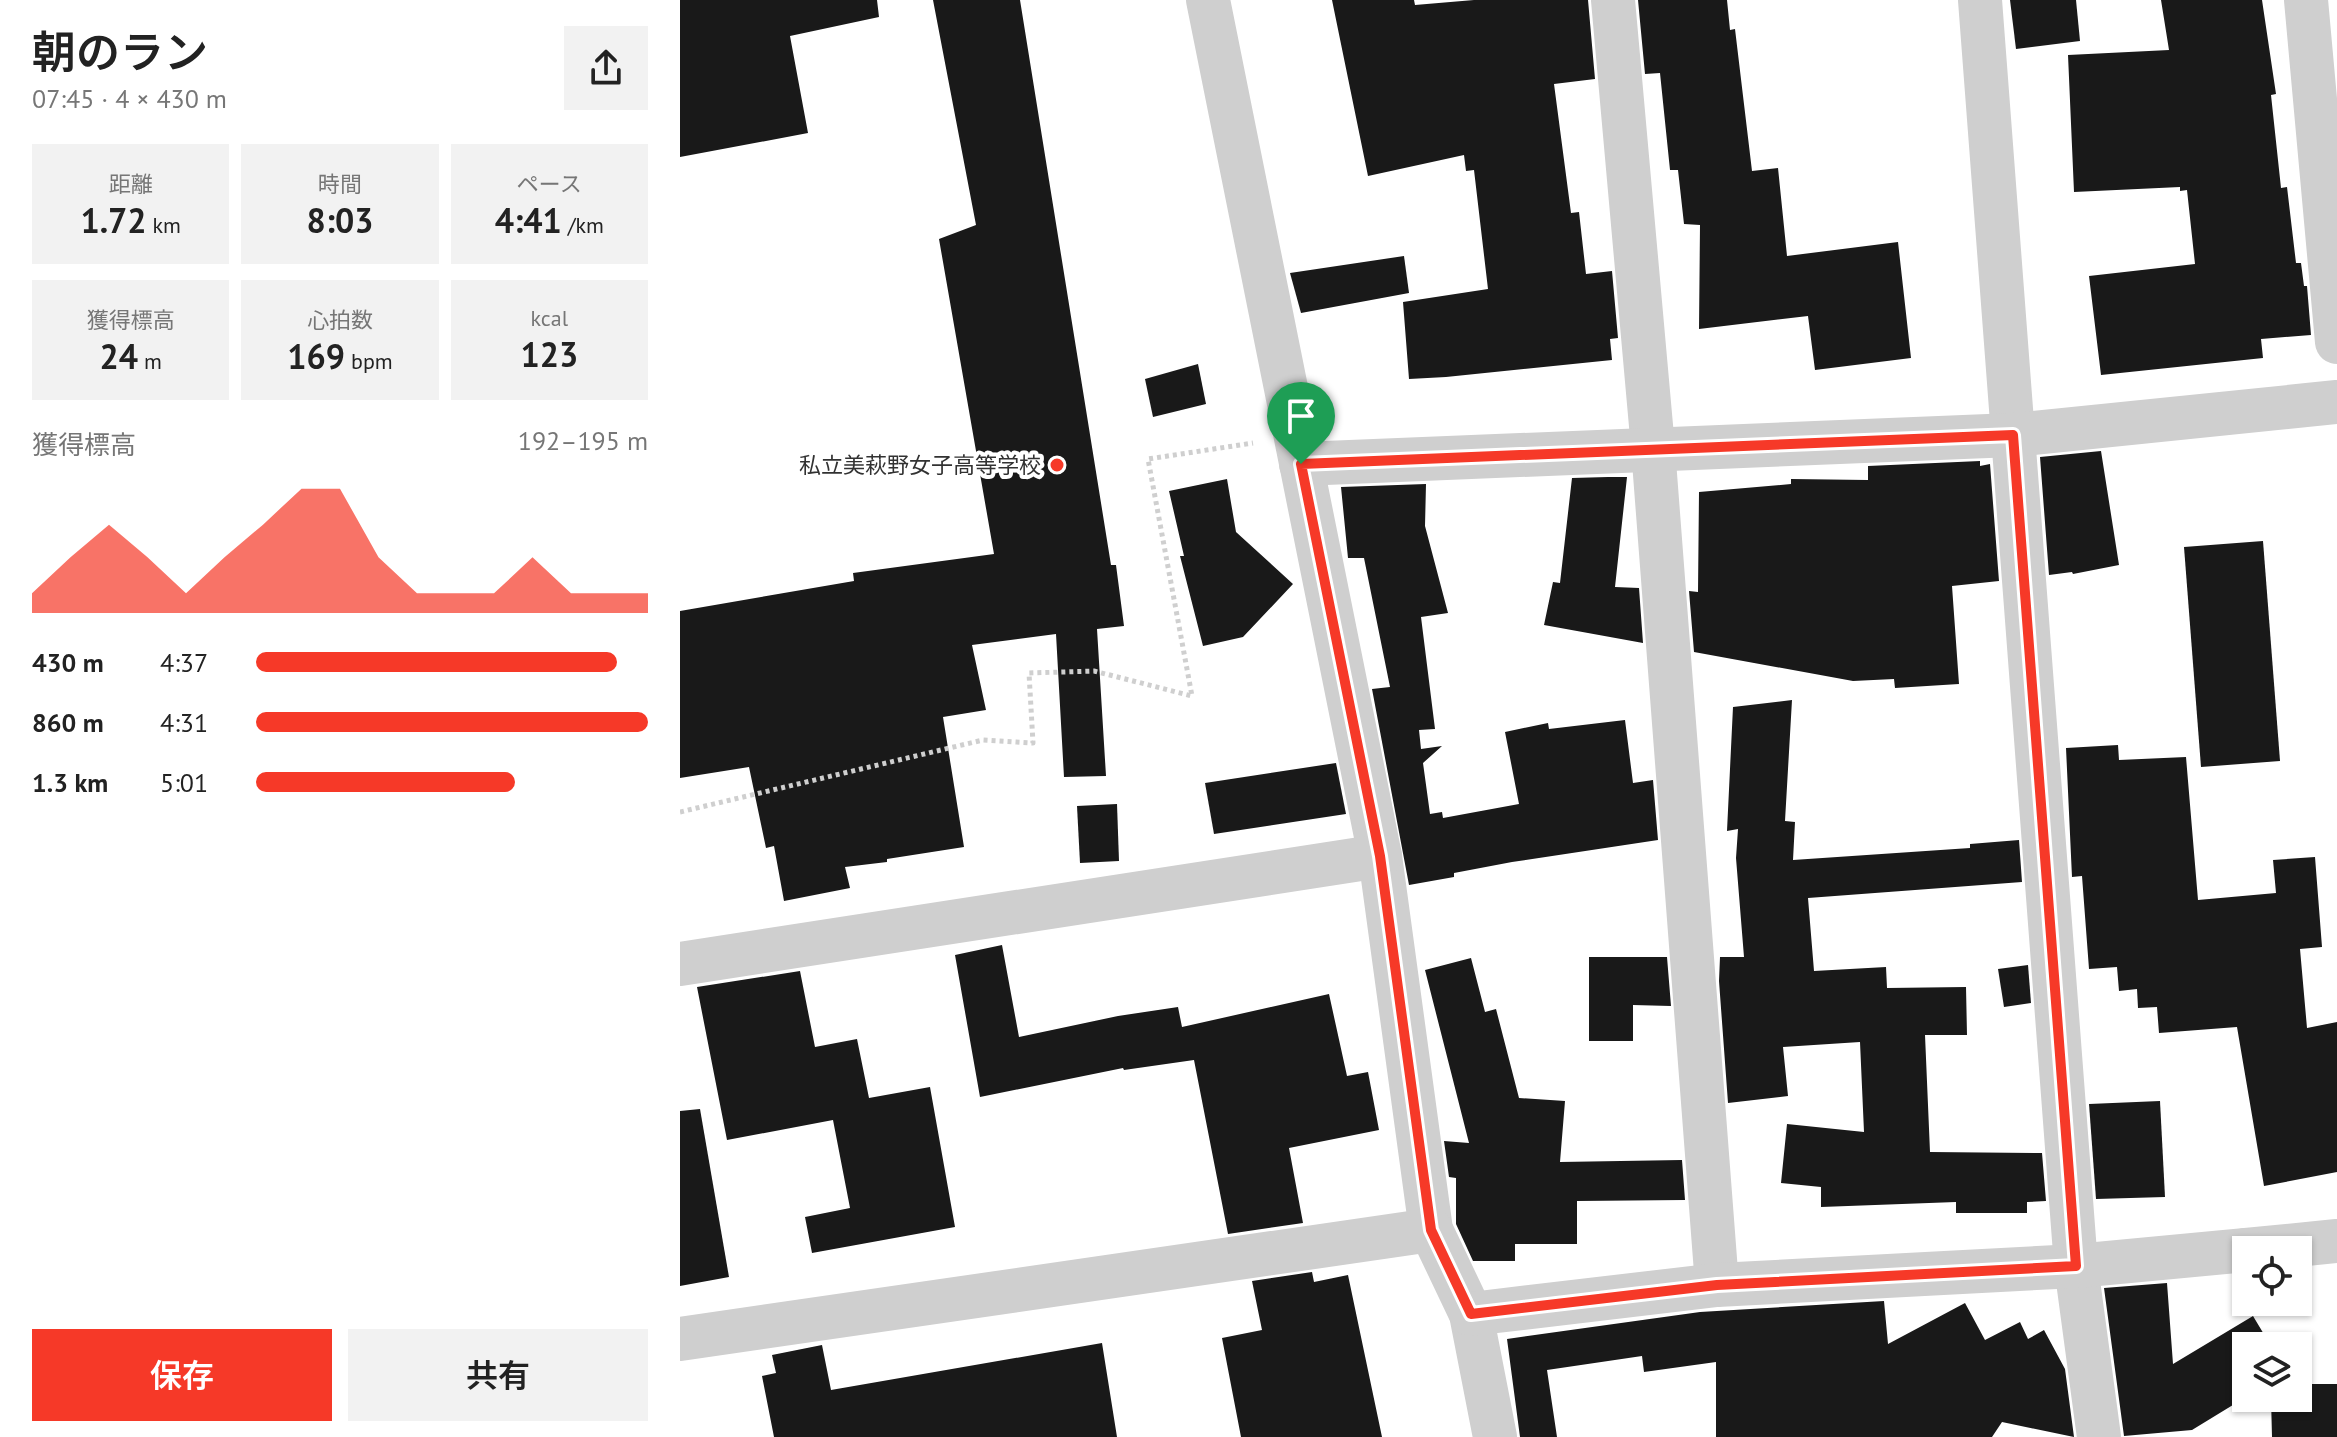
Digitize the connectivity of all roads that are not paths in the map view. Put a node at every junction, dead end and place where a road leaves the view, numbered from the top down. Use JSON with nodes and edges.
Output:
{"nodes":[{"id":1,"x":1208,"y":0,"type":"edge"},
{"id":2,"x":1613,"y":0,"type":"edge"},
{"id":3,"x":1980,"y":0,"type":"edge"},
{"id":4,"x":2306,"y":0,"type":"edge"},
{"id":5,"x":2337,"y":342,"type":"edge"},
{"id":6,"x":2337,"y":402,"type":"edge"},
{"id":7,"x":2013,"y":435,"type":"junction"},
{"id":8,"x":1653,"y":448,"type":"junction"},
{"id":9,"x":1299,"y":450,"type":"junction"},
{"id":10,"x":1380,"y":856,"type":"junction"},
{"id":11,"x":680,"y":964,"type":"edge"},
{"id":12,"x":1431,"y":1230,"type":"junction"},
{"id":13,"x":2337,"y":1241,"type":"edge"},
{"id":14,"x":2312,"y":1243,"type":"edge"},
{"id":15,"x":2232,"y":1251,"type":"edge"},
{"id":16,"x":2076,"y":1266,"type":"junction"},
{"id":17,"x":1717,"y":1285,"type":"junction"},
{"id":18,"x":1471,"y":1314,"type":"junction"},
{"id":19,"x":680,"y":1339,"type":"edge"},
{"id":20,"x":1495,"y":1437,"type":"edge"},
{"id":21,"x":2099,"y":1437,"type":"edge"}],
"edges":[{"from":1,"to":9,"type":"street"},
{"from":2,"to":8,"type":"street"},
{"from":3,"to":7,"type":"street"},
{"from":4,"to":5,"type":"street"},
{"from":6,"to":7,"type":"street"},
{"from":7,"to":8,"type":"street"},
{"from":7,"to":16,"type":"street"},
{"from":8,"to":9,"type":"street"},
{"from":8,"to":17,"type":"street"},
{"from":9,"to":10,"type":"street"},
{"from":10,"to":11,"type":"street"},
{"from":10,"to":12,"type":"street"},
{"from":12,"to":18,"type":"street"},
{"from":12,"to":19,"type":"street"},
{"from":13,"to":14,"type":"street"},
{"from":15,"to":16,"type":"street"},
{"from":16,"to":17,"type":"street"},
{"from":16,"to":21,"type":"street"},
{"from":17,"to":18,"type":"street"},
{"from":18,"to":20,"type":"street"}]}
